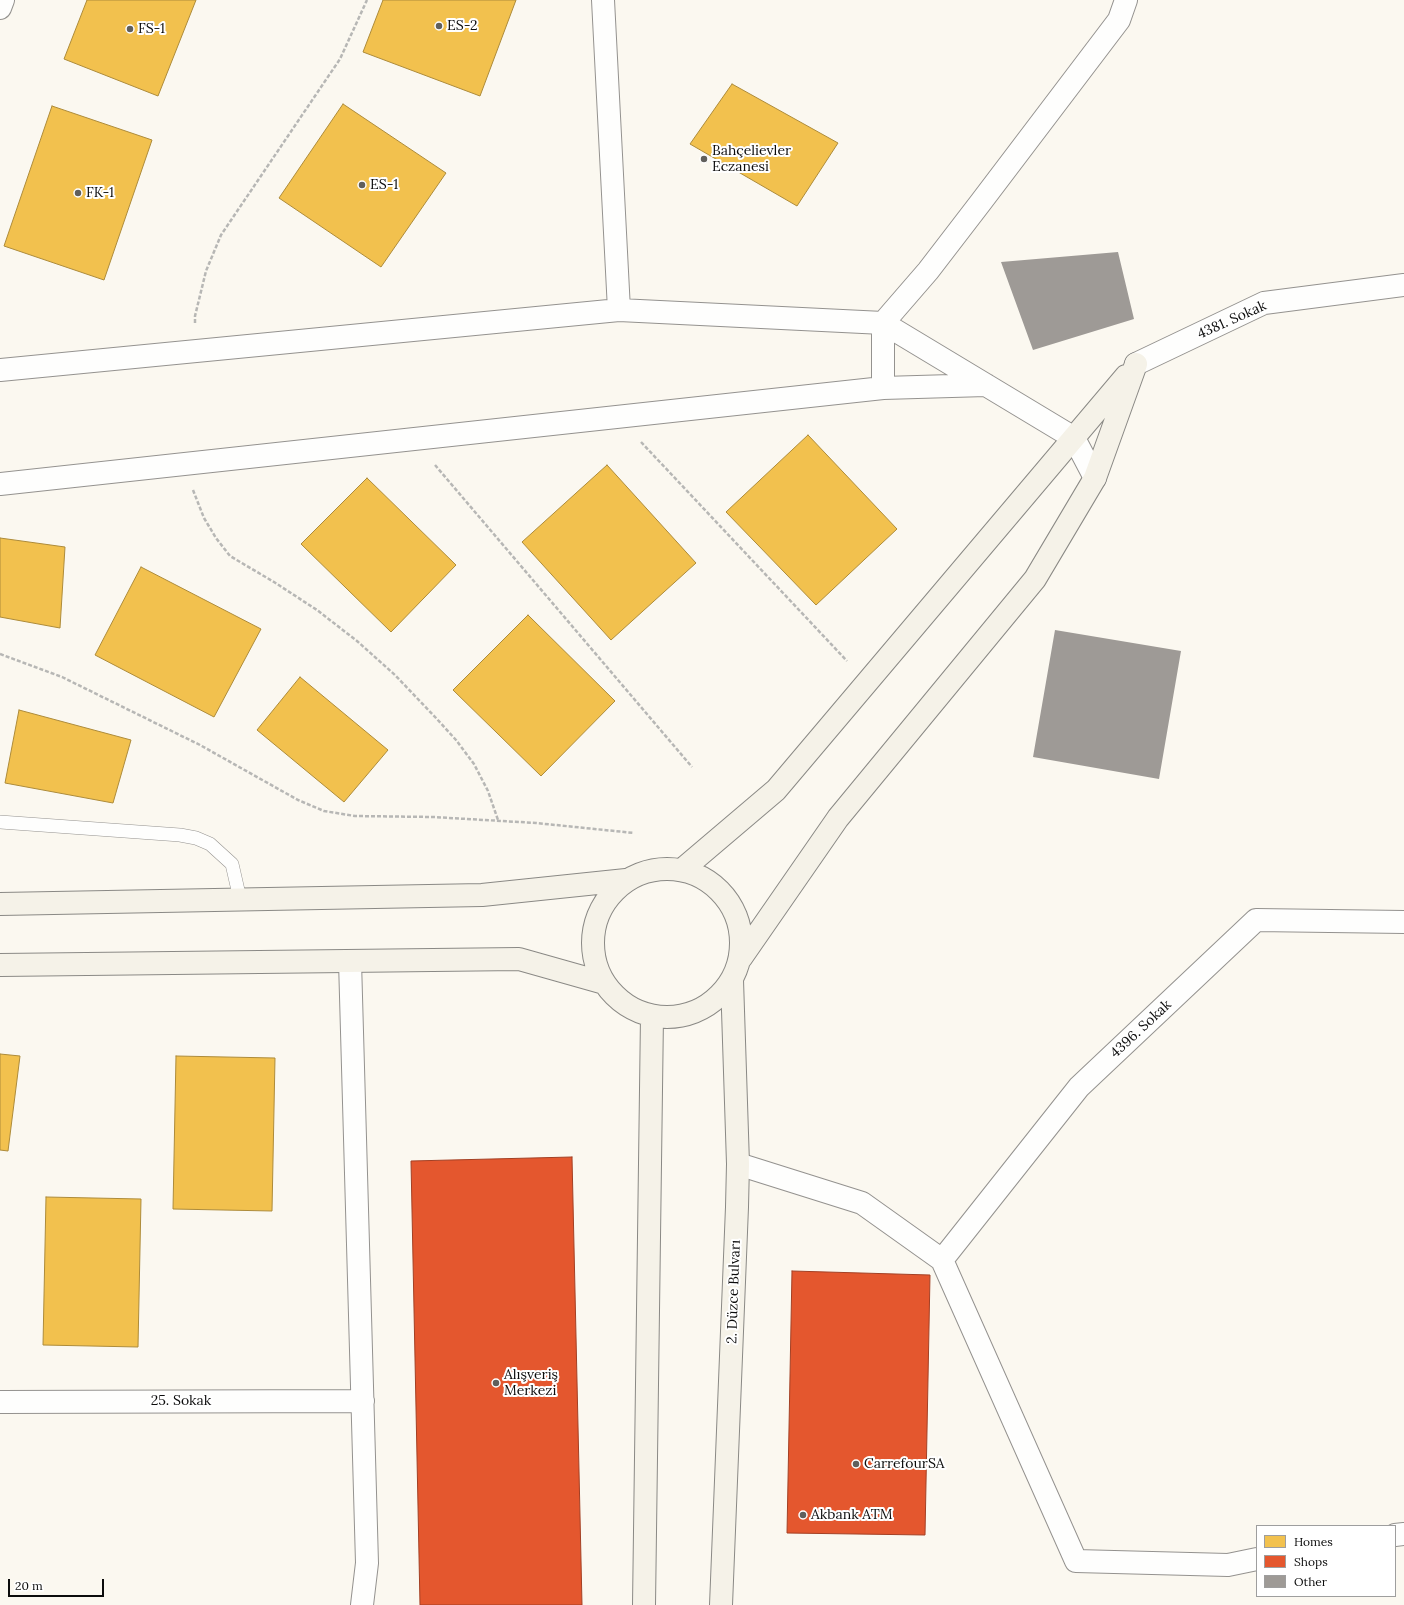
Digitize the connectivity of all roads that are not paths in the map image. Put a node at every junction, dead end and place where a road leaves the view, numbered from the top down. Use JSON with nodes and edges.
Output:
{"nodes":[{"id":1,"x":3,"y":0,"type":"edge"},
{"id":2,"x":603,"y":0,"type":"edge"},
{"id":3,"x":1126,"y":0,"type":"edge"},
{"id":4,"x":0,"y":8,"type":"edge"},
{"id":5,"x":1404,"y":285,"type":"edge"},
{"id":6,"x":619,"y":310,"type":"junction"},
{"id":7,"x":883,"y":323,"type":"junction"},
{"id":8,"x":1136,"y":364,"type":"junction"},
{"id":9,"x":0,"y":370,"type":"edge"},
{"id":10,"x":986,"y":385,"type":"junction"},
{"id":11,"x":883,"y":388,"type":"junction"},
{"id":12,"x":1074,"y":438,"type":"junction"},
{"id":13,"x":1095,"y":478,"type":"junction"},
{"id":14,"x":0,"y":484,"type":"edge"},
{"id":15,"x":0,"y":822,"type":"edge"},
{"id":16,"x":683,"y":869,"type":"junction"},
{"id":17,"x":626,"y":880,"type":"junction"},
{"id":18,"x":240,"y":899,"type":"junction"},
{"id":19,"x":0,"y":904,"type":"edge"},
{"id":20,"x":1404,"y":922,"type":"edge"},
{"id":21,"x":741,"y":958,"type":"junction"},
{"id":22,"x":350,"y":961,"type":"junction"},
{"id":23,"x":0,"y":965,"type":"edge"},
{"id":24,"x":732,"y":980,"type":"junction"},
{"id":25,"x":604,"y":983,"type":"junction"},
{"id":26,"x":652,"y":1016,"type":"junction"},
{"id":27,"x":738,"y":1164,"type":"junction"},
{"id":28,"x":942,"y":1260,"type":"junction"},
{"id":29,"x":362,"y":1401,"type":"junction"},
{"id":30,"x":0,"y":1402,"type":"edge"},
{"id":31,"x":1256,"y":1560,"type":"edge"},
{"id":32,"x":362,"y":1605,"type":"edge"},
{"id":33,"x":644,"y":1605,"type":"edge"},
{"id":34,"x":722,"y":1605,"type":"edge"}],
"edges":[{"from":1,"to":4,"type":"street"},
{"from":2,"to":6,"type":"street"},
{"from":3,"to":7,"type":"street"},
{"from":5,"to":8,"type":"street","name":"4381. Sokak"},
{"from":6,"to":7,"type":"street"},
{"from":6,"to":9,"type":"street"},
{"from":7,"to":10,"type":"street"},
{"from":7,"to":11,"type":"street"},
{"from":8,"to":12,"type":"main road"},
{"from":8,"to":13,"type":"main road"},
{"from":10,"to":11,"type":"street"},
{"from":10,"to":12,"type":"street"},
{"from":11,"to":14,"type":"street"},
{"from":12,"to":13,"type":"street"},
{"from":12,"to":16,"type":"main road"},
{"from":13,"to":21,"type":"main road"},
{"from":15,"to":18,"type":"lane"},
{"from":16,"to":17,"type":"main road"},
{"from":16,"to":21,"type":"main road"},
{"from":17,"to":18,"type":"main road"},
{"from":17,"to":25,"type":"main road"},
{"from":18,"to":19,"type":"main road"},
{"from":20,"to":28,"type":"street","name":"4396. Sokak"},
{"from":21,"to":24,"type":"main road"},
{"from":22,"to":23,"type":"main road"},
{"from":22,"to":25,"type":"main road"},
{"from":22,"to":29,"type":"street"},
{"from":24,"to":26,"type":"main road"},
{"from":24,"to":27,"type":"main road","name":"2. Düzce Bulvarı"},
{"from":25,"to":26,"type":"main road"},
{"from":26,"to":33,"type":"main road"},
{"from":27,"to":28,"type":"street"},
{"from":27,"to":34,"type":"main road","name":"2. Düzce Bulvarı"},
{"from":28,"to":31,"type":"street"},
{"from":29,"to":30,"type":"street","name":"25. Sokak"},
{"from":29,"to":32,"type":"street"}]}
